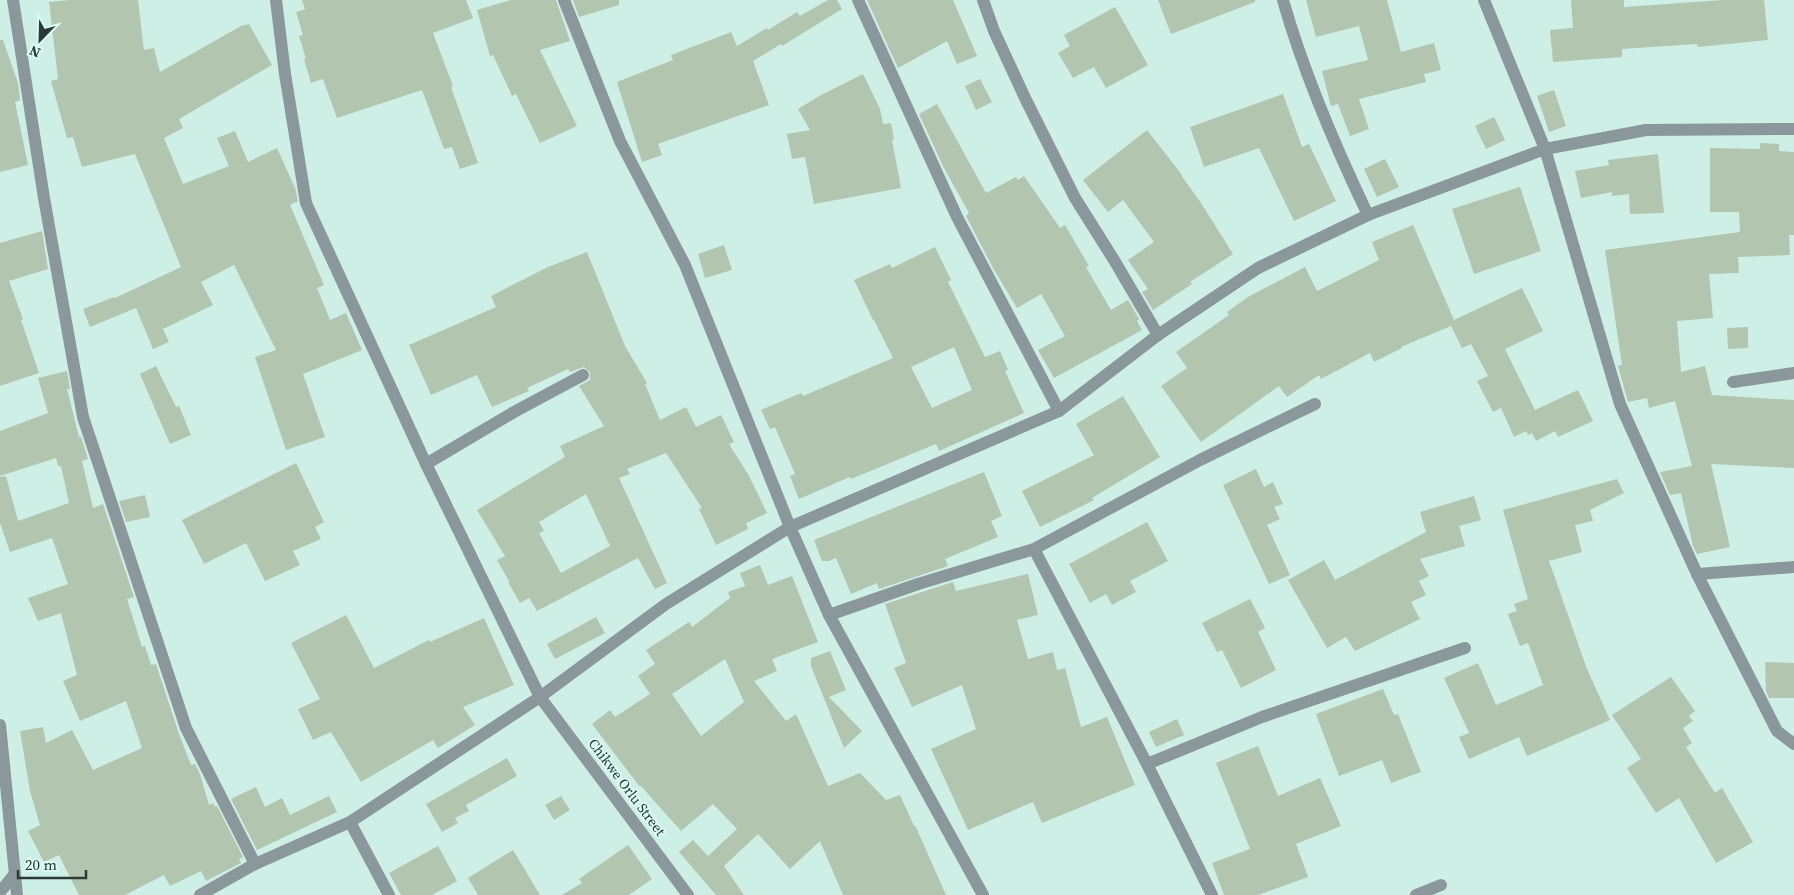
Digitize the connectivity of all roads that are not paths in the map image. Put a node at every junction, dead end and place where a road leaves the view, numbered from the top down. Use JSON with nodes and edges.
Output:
{"nodes":[{"id":1,"x":13,"y":0,"type":"edge"},
{"id":2,"x":276,"y":0,"type":"edge"},
{"id":3,"x":564,"y":0,"type":"edge"},
{"id":4,"x":858,"y":0,"type":"edge"},
{"id":5,"x":983,"y":0,"type":"edge"},
{"id":6,"x":1283,"y":0,"type":"edge"},
{"id":7,"x":1484,"y":0,"type":"edge"},
{"id":8,"x":1794,"y":129,"type":"edge"},
{"id":9,"x":1545,"y":149,"type":"junction"},
{"id":10,"x":1368,"y":215,"type":"junction"},
{"id":11,"x":1158,"y":335,"type":"junction"},
{"id":12,"x":1794,"y":372,"type":"edge"},
{"id":13,"x":583,"y":375,"type":"dead end"},
{"id":14,"x":1733,"y":382,"type":"dead end"},
{"id":15,"x":1315,"y":404,"type":"dead end"},
{"id":16,"x":1059,"y":411,"type":"junction"},
{"id":17,"x":426,"y":464,"type":"junction"},
{"id":18,"x":790,"y":527,"type":"junction"},
{"id":19,"x":1034,"y":549,"type":"junction"},
{"id":20,"x":1794,"y":567,"type":"edge"},
{"id":21,"x":1697,"y":574,"type":"junction"},
{"id":22,"x":829,"y":615,"type":"junction"},
{"id":23,"x":1465,"y":648,"type":"dead end"},
{"id":24,"x":540,"y":697,"type":"junction"},
{"id":25,"x":0,"y":725,"type":"edge"},
{"id":26,"x":1794,"y":744,"type":"edge"},
{"id":27,"x":1147,"y":764,"type":"junction"},
{"id":28,"x":350,"y":822,"type":"junction"},
{"id":29,"x":255,"y":864,"type":"junction"},
{"id":30,"x":14,"y":874,"type":"junction"},
{"id":31,"x":1441,"y":885,"type":"dead end"},
{"id":32,"x":0,"y":892,"type":"edge"},
{"id":33,"x":16,"y":895,"type":"edge"},
{"id":34,"x":200,"y":895,"type":"edge"},
{"id":35,"x":389,"y":895,"type":"edge"},
{"id":36,"x":688,"y":895,"type":"edge"},
{"id":37,"x":983,"y":895,"type":"edge"},
{"id":38,"x":1212,"y":895,"type":"edge"},
{"id":39,"x":1416,"y":895,"type":"edge"}],
"edges":[{"from":1,"to":29,"type":"street"},
{"from":2,"to":17,"type":"street","name":"Chikwe Orlu Street"},
{"from":3,"to":18,"type":"street"},
{"from":4,"to":16,"type":"street"},
{"from":5,"to":11,"type":"street"},
{"from":6,"to":10,"type":"street"},
{"from":7,"to":9,"type":"street"},
{"from":8,"to":9,"type":"street"},
{"from":9,"to":10,"type":"street"},
{"from":9,"to":21,"type":"street"},
{"from":10,"to":11,"type":"street"},
{"from":11,"to":16,"type":"street"},
{"from":12,"to":14,"type":"street"},
{"from":13,"to":17,"type":"street"},
{"from":15,"to":19,"type":"street"},
{"from":16,"to":18,"type":"street"},
{"from":17,"to":24,"type":"street","name":"Chikwe Orlu Street"},
{"from":18,"to":22,"type":"street"},
{"from":18,"to":24,"type":"street"},
{"from":19,"to":22,"type":"street"},
{"from":19,"to":27,"type":"street"},
{"from":20,"to":21,"type":"street"},
{"from":21,"to":26,"type":"street"},
{"from":22,"to":37,"type":"street"},
{"from":23,"to":27,"type":"street"},
{"from":24,"to":28,"type":"street"},
{"from":24,"to":36,"type":"street","name":"Chikwe Orlu Street"},
{"from":25,"to":30,"type":"street"},
{"from":27,"to":38,"type":"street"},
{"from":28,"to":29,"type":"street"},
{"from":28,"to":35,"type":"street"},
{"from":29,"to":34,"type":"street"},
{"from":30,"to":32,"type":"street"},
{"from":30,"to":33,"type":"street"},
{"from":31,"to":39,"type":"street"}]}
